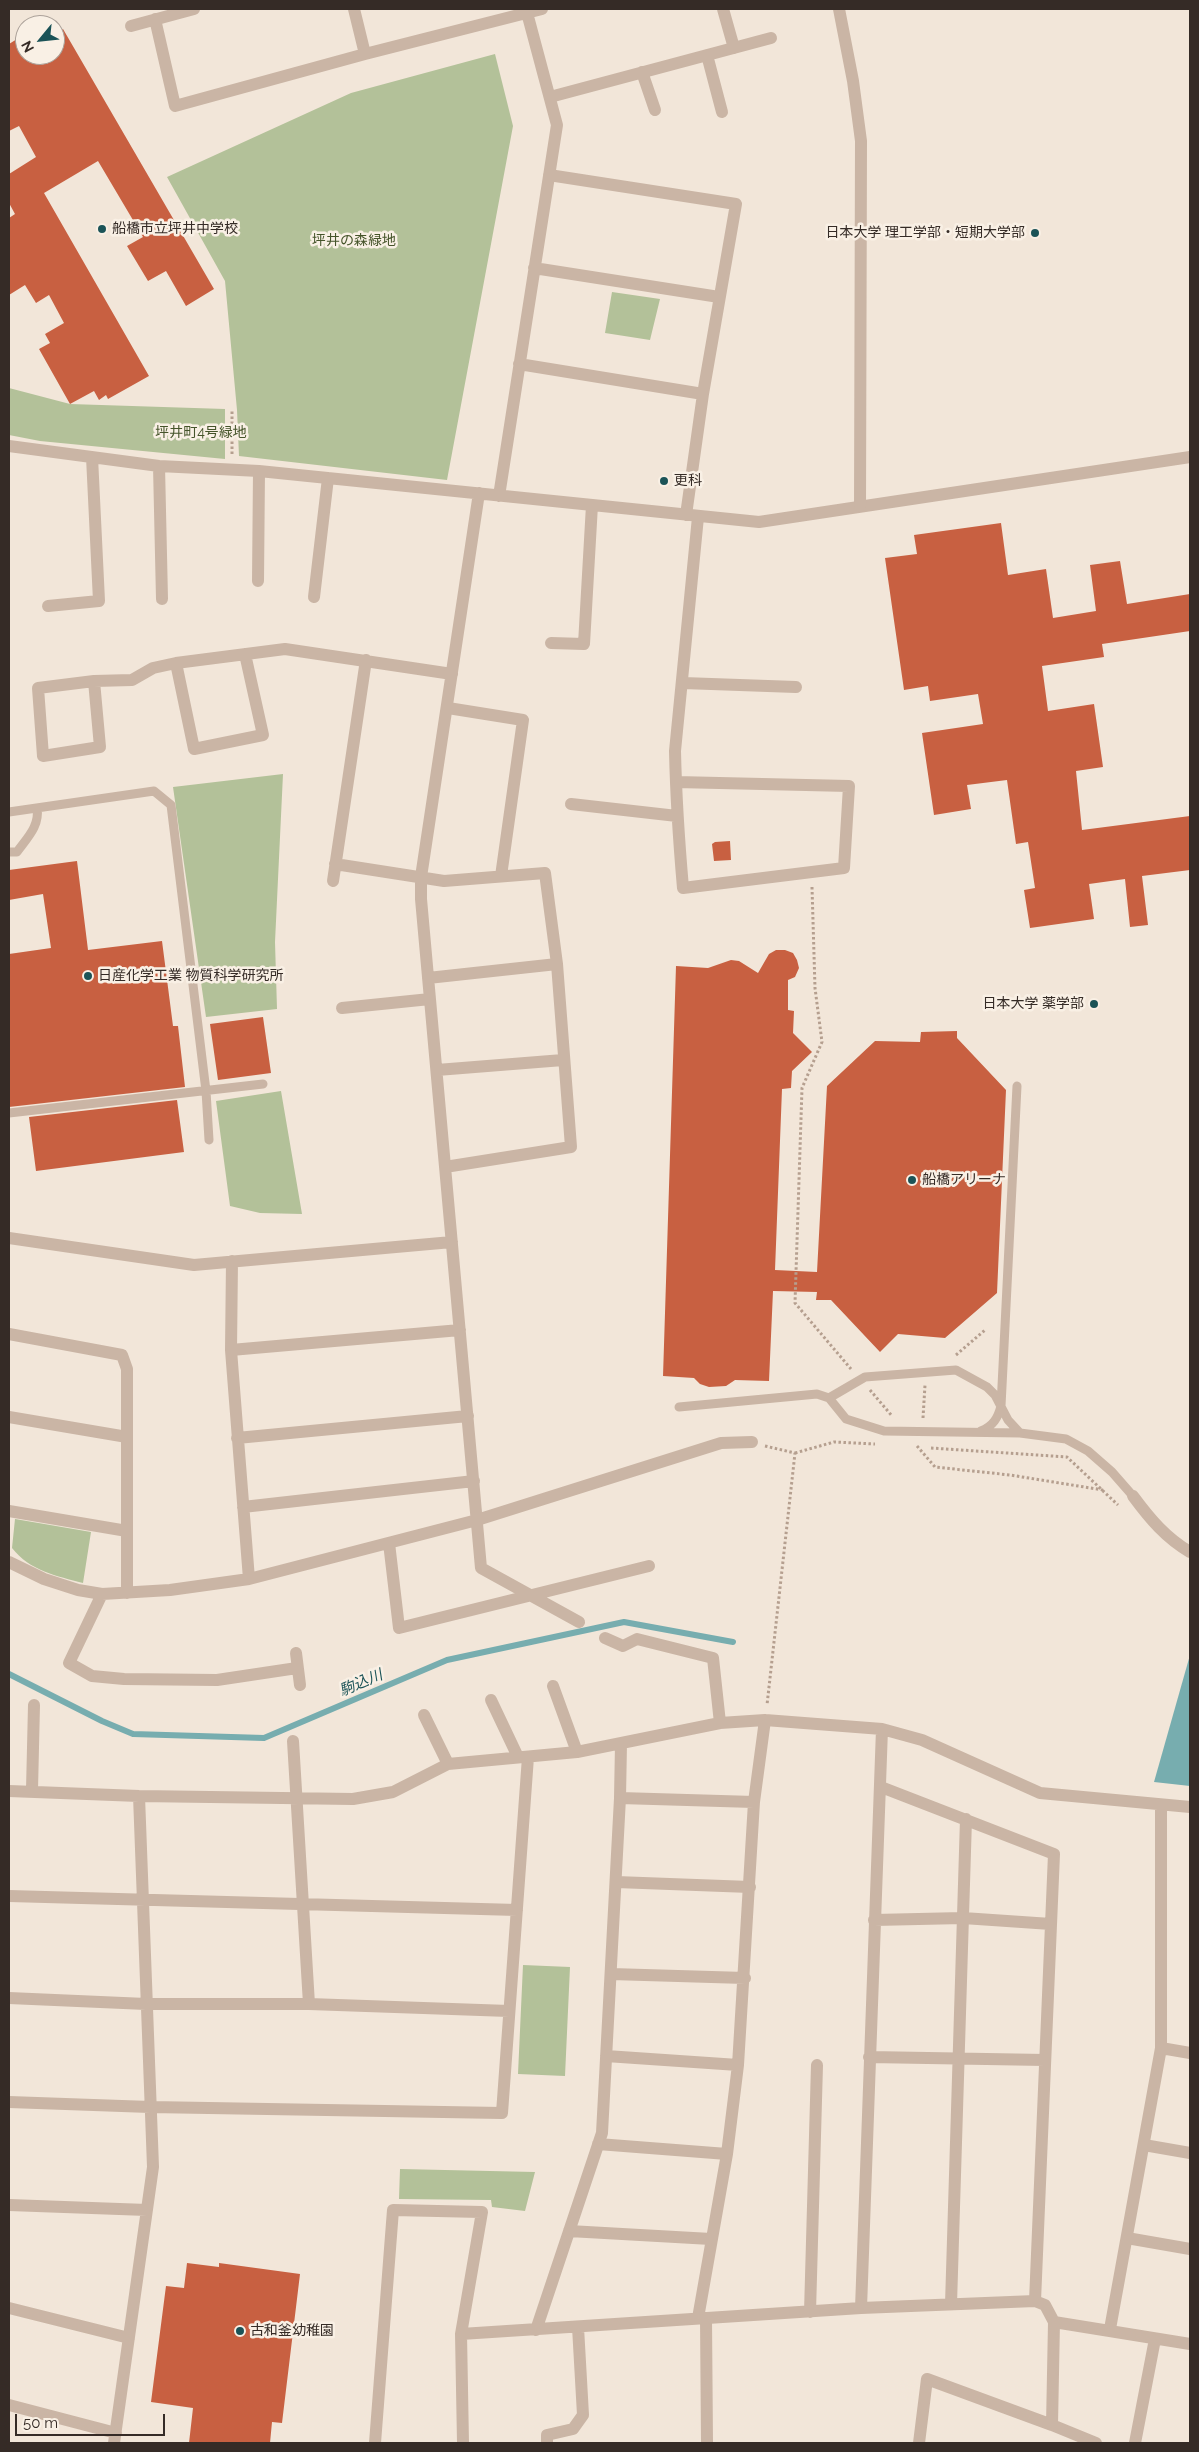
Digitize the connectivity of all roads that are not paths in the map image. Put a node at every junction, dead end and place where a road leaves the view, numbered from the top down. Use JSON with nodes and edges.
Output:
{"nodes":[{"id":1,"x":194,"y":9,"type":"edge"},
{"id":2,"x":354,"y":9,"type":"edge"},
{"id":3,"x":542,"y":9,"type":"edge"},
{"id":4,"x":723,"y":9,"type":"edge"},
{"id":5,"x":839,"y":9,"type":"edge"},
{"id":6,"x":526,"y":11,"type":"edge"},
{"id":7,"x":154,"y":19,"type":"junction"},
{"id":8,"x":131,"y":26,"type":"dead end"},
{"id":9,"x":771,"y":38,"type":"dead end"},
{"id":10,"x":734,"y":48,"type":"junction"},
{"id":11,"x":365,"y":54,"type":"junction"},
{"id":12,"x":707,"y":55,"type":"junction"},
{"id":13,"x":642,"y":72,"type":"junction"},
{"id":14,"x":550,"y":97,"type":"junction"},
{"id":15,"x":655,"y":110,"type":"dead end"},
{"id":16,"x":722,"y":112,"type":"dead end"},
{"id":17,"x":549,"y":175,"type":"junction"},
{"id":18,"x":534,"y":268,"type":"junction"},
{"id":19,"x":719,"y":297,"type":"junction"},
{"id":20,"x":519,"y":364,"type":"junction"},
{"id":21,"x":703,"y":394,"type":"junction"},
{"id":22,"x":9,"y":446,"type":"edge"},
{"id":23,"x":92,"y":457,"type":"junction"},
{"id":24,"x":1190,"y":457,"type":"edge"},
{"id":25,"x":159,"y":466,"type":"junction"},
{"id":26,"x":259,"y":471,"type":"junction"},
{"id":27,"x":328,"y":478,"type":"junction"},
{"id":28,"x":479,"y":493,"type":"junction"},
{"id":29,"x":499,"y":496,"type":"junction"},
{"id":30,"x":592,"y":505,"type":"junction"},
{"id":31,"x":860,"y":506,"type":"junction"},
{"id":32,"x":692,"y":516,"type":"junction"},
{"id":33,"x":258,"y":581,"type":"dead end"},
{"id":34,"x":314,"y":597,"type":"dead end"},
{"id":35,"x":162,"y":599,"type":"dead end"},
{"id":36,"x":48,"y":606,"type":"dead end"},
{"id":37,"x":551,"y":643,"type":"dead end"},
{"id":38,"x":245,"y":654,"type":"junction"},
{"id":39,"x":366,"y":660,"type":"junction"},
{"id":40,"x":176,"y":663,"type":"junction"},
{"id":41,"x":452,"y":674,"type":"junction"},
{"id":42,"x":94,"y":681,"type":"junction"},
{"id":43,"x":683,"y":683,"type":"junction"},
{"id":44,"x":796,"y":687,"type":"dead end"},
{"id":45,"x":448,"y":708,"type":"junction"},
{"id":46,"x":676,"y":782,"type":"junction"},
{"id":47,"x":571,"y":804,"type":"dead end"},
{"id":48,"x":38,"y":808,"type":"junction"},
{"id":49,"x":9,"y":812,"type":"edge"},
{"id":50,"x":677,"y":816,"type":"junction"},
{"id":51,"x":9,"y":852,"type":"edge"},
{"id":52,"x":335,"y":864,"type":"junction"},
{"id":53,"x":421,"y":876,"type":"junction"},
{"id":54,"x":501,"y":876,"type":"junction"},
{"id":55,"x":333,"y":881,"type":"dead end"},
{"id":56,"x":557,"y":964,"type":"junction"},
{"id":57,"x":428,"y":978,"type":"junction"},
{"id":58,"x":430,"y":999,"type":"junction"},
{"id":59,"x":342,"y":1008,"type":"dead end"},
{"id":60,"x":563,"y":1060,"type":"junction"},
{"id":61,"x":437,"y":1070,"type":"junction"},
{"id":62,"x":263,"y":1084,"type":"dead end"},
{"id":63,"x":1017,"y":1086,"type":"dead end"},
{"id":64,"x":206,"y":1092,"type":"junction"},
{"id":65,"x":9,"y":1113,"type":"edge"},
{"id":66,"x":209,"y":1140,"type":"dead end"},
{"id":67,"x":445,"y":1166,"type":"junction"},
{"id":68,"x":9,"y":1238,"type":"edge"},
{"id":69,"x":452,"y":1242,"type":"junction"},
{"id":70,"x":232,"y":1261,"type":"junction"},
{"id":71,"x":460,"y":1330,"type":"junction"},
{"id":72,"x":9,"y":1334,"type":"edge"},
{"id":73,"x":231,"y":1350,"type":"junction"},
{"id":74,"x":830,"y":1398,"type":"junction"},
{"id":75,"x":1001,"y":1406,"type":"junction"},
{"id":76,"x":679,"y":1407,"type":"dead end"},
{"id":77,"x":468,"y":1416,"type":"junction"},
{"id":78,"x":9,"y":1417,"type":"edge"},
{"id":79,"x":977,"y":1432,"type":"junction"},
{"id":80,"x":1020,"y":1432,"type":"junction"},
{"id":81,"x":127,"y":1437,"type":"junction"},
{"id":82,"x":237,"y":1438,"type":"junction"},
{"id":83,"x":752,"y":1442,"type":"road end"},
{"id":84,"x":474,"y":1481,"type":"junction"},
{"id":85,"x":1133,"y":1496,"type":"joint"},
{"id":86,"x":243,"y":1507,"type":"junction"},
{"id":87,"x":9,"y":1510,"type":"edge"},
{"id":88,"x":477,"y":1520,"type":"junction"},
{"id":89,"x":127,"y":1531,"type":"junction"},
{"id":90,"x":389,"y":1543,"type":"junction"},
{"id":91,"x":1190,"y":1552,"type":"edge"},
{"id":92,"x":649,"y":1566,"type":"dead end"},
{"id":93,"x":11,"y":1567,"type":"edge"},
{"id":94,"x":249,"y":1578,"type":"junction"},
{"id":95,"x":127,"y":1593,"type":"junction"},
{"id":96,"x":102,"y":1594,"type":"junction"},
{"id":97,"x":532,"y":1596,"type":"junction"},
{"id":98,"x":579,"y":1622,"type":"dead end"},
{"id":99,"x":606,"y":1638,"type":"dead end"},
{"id":100,"x":296,"y":1653,"type":"dead end"},
{"id":101,"x":298,"y":1668,"type":"junction"},
{"id":102,"x":300,"y":1685,"type":"dead end"},
{"id":103,"x":553,"y":1686,"type":"dead end"},
{"id":104,"x":491,"y":1700,"type":"dead end"},
{"id":105,"x":34,"y":1705,"type":"dead end"},
{"id":106,"x":424,"y":1715,"type":"dead end"},
{"id":107,"x":765,"y":1720,"type":"junction"},
{"id":108,"x":720,"y":1723,"type":"junction"},
{"id":109,"x":882,"y":1728,"type":"junction"},
{"id":110,"x":293,"y":1741,"type":"dead end"},
{"id":111,"x":621,"y":1744,"type":"junction"},
{"id":112,"x":577,"y":1752,"type":"junction"},
{"id":113,"x":523,"y":1757,"type":"junction"},
{"id":114,"x":448,"y":1764,"type":"junction"},
{"id":115,"x":881,"y":1787,"type":"junction"},
{"id":116,"x":32,"y":1790,"type":"junction"},
{"id":117,"x":9,"y":1791,"type":"edge"},
{"id":118,"x":139,"y":1796,"type":"junction"},
{"id":119,"x":296,"y":1798,"type":"junction"},
{"id":120,"x":620,"y":1798,"type":"junction"},
{"id":121,"x":754,"y":1802,"type":"junction"},
{"id":122,"x":1161,"y":1805,"type":"junction"},
{"id":123,"x":1190,"y":1807,"type":"edge"},
{"id":124,"x":966,"y":1819,"type":"junction"},
{"id":125,"x":616,"y":1882,"type":"junction"},
{"id":126,"x":750,"y":1887,"type":"junction"},
{"id":127,"x":9,"y":1896,"type":"edge"},
{"id":128,"x":142,"y":1899,"type":"junction"},
{"id":129,"x":304,"y":1905,"type":"junction"},
{"id":130,"x":517,"y":1910,"type":"junction"},
{"id":131,"x":963,"y":1918,"type":"junction"},
{"id":132,"x":874,"y":1920,"type":"junction"},
{"id":133,"x":1051,"y":1924,"type":"junction"},
{"id":134,"x":611,"y":1974,"type":"junction"},
{"id":135,"x":745,"y":1978,"type":"junction"},
{"id":136,"x":9,"y":1998,"type":"edge"},
{"id":137,"x":146,"y":2004,"type":"junction"},
{"id":138,"x":310,"y":2004,"type":"junction"},
{"id":139,"x":509,"y":2011,"type":"junction"},
{"id":140,"x":1161,"y":2048,"type":"junction"},
{"id":141,"x":1190,"y":2053,"type":"edge"},
{"id":142,"x":606,"y":2056,"type":"junction"},
{"id":143,"x":869,"y":2057,"type":"junction"},
{"id":144,"x":958,"y":2058,"type":"junction"},
{"id":145,"x":1045,"y":2060,"type":"junction"},
{"id":146,"x":738,"y":2065,"type":"junction"},
{"id":147,"x":816,"y":2065,"type":"dead end"},
{"id":148,"x":9,"y":2102,"type":"edge"},
{"id":149,"x":150,"y":2107,"type":"junction"},
{"id":150,"x":598,"y":2144,"type":"junction"},
{"id":151,"x":1144,"y":2145,"type":"junction"},
{"id":152,"x":1190,"y":2152,"type":"edge"},
{"id":153,"x":727,"y":2154,"type":"junction"},
{"id":154,"x":9,"y":2205,"type":"edge"},
{"id":155,"x":147,"y":2210,"type":"junction"},
{"id":156,"x":569,"y":2231,"type":"junction"},
{"id":157,"x":1127,"y":2238,"type":"junction"},
{"id":158,"x":711,"y":2239,"type":"junction"},
{"id":159,"x":1190,"y":2249,"type":"edge"},
{"id":160,"x":1035,"y":2301,"type":"junction"},
{"id":161,"x":951,"y":2304,"type":"junction"},
{"id":162,"x":9,"y":2308,"type":"edge"},
{"id":163,"x":862,"y":2308,"type":"junction"},
{"id":164,"x":810,"y":2312,"type":"junction"},
{"id":165,"x":702,"y":2318,"type":"junction"},
{"id":166,"x":1054,"y":2322,"type":"junction"},
{"id":167,"x":578,"y":2327,"type":"junction"},
{"id":168,"x":536,"y":2330,"type":"junction"},
{"id":169,"x":1110,"y":2330,"type":"junction"},
{"id":170,"x":462,"y":2334,"type":"junction"},
{"id":171,"x":129,"y":2338,"type":"junction"},
{"id":172,"x":1155,"y":2339,"type":"junction"},
{"id":173,"x":1190,"y":2344,"type":"edge"},
{"id":174,"x":9,"y":2405,"type":"edge"},
{"id":175,"x":1052,"y":2425,"type":"junction"},
{"id":176,"x":115,"y":2438,"type":"edge"},
{"id":177,"x":375,"y":2443,"type":"edge"},
{"id":178,"x":462,"y":2443,"type":"edge"},
{"id":179,"x":547,"y":2443,"type":"edge"},
{"id":180,"x":707,"y":2443,"type":"edge"},
{"id":181,"x":918,"y":2443,"type":"edge"},
{"id":182,"x":1096,"y":2443,"type":"edge"},
{"id":183,"x":1135,"y":2443,"type":"edge"}],
"edges":[{"from":1,"to":7,"type":"street"},
{"from":2,"to":11,"type":"street"},
{"from":3,"to":6,"type":"street"},
{"from":4,"to":10,"type":"street"},
{"from":5,"to":31,"type":"street"},
{"from":6,"to":11,"type":"street"},
{"from":6,"to":14,"type":"street"},
{"from":7,"to":8,"type":"street"},
{"from":7,"to":11,"type":"street"},
{"from":9,"to":10,"type":"street"},
{"from":10,"to":12,"type":"street"},
{"from":12,"to":13,"type":"street"},
{"from":12,"to":16,"type":"street"},
{"from":13,"to":14,"type":"street"},
{"from":13,"to":15,"type":"street"},
{"from":14,"to":17,"type":"street"},
{"from":17,"to":18,"type":"street"},
{"from":17,"to":19,"type":"street"},
{"from":18,"to":19,"type":"street"},
{"from":18,"to":20,"type":"street"},
{"from":19,"to":21,"type":"street"},
{"from":20,"to":21,"type":"street"},
{"from":20,"to":29,"type":"street"},
{"from":21,"to":32,"type":"street"},
{"from":22,"to":23,"type":"street"},
{"from":23,"to":25,"type":"street"},
{"from":23,"to":36,"type":"street"},
{"from":24,"to":31,"type":"street"},
{"from":25,"to":26,"type":"street"},
{"from":25,"to":35,"type":"street"},
{"from":26,"to":27,"type":"street"},
{"from":26,"to":33,"type":"street"},
{"from":27,"to":28,"type":"street"},
{"from":27,"to":34,"type":"street"},
{"from":28,"to":29,"type":"street"},
{"from":28,"to":41,"type":"street"},
{"from":29,"to":30,"type":"street"},
{"from":30,"to":32,"type":"street"},
{"from":30,"to":37,"type":"street"},
{"from":31,"to":32,"type":"street"},
{"from":32,"to":43,"type":"street"},
{"from":38,"to":39,"type":"street"},
{"from":38,"to":40,"type":"street"},
{"from":38,"to":40,"type":"street"},
{"from":39,"to":41,"type":"street"},
{"from":39,"to":52,"type":"street"},
{"from":40,"to":42,"type":"street"},
{"from":41,"to":45,"type":"street"},
{"from":42,"to":42,"type":"street"},
{"from":43,"to":44,"type":"street"},
{"from":43,"to":46,"type":"street"},
{"from":45,"to":53,"type":"street"},
{"from":45,"to":54,"type":"street"},
{"from":46,"to":50,"type":"street"},
{"from":46,"to":50,"type":"street"},
{"from":47,"to":50,"type":"street"},
{"from":48,"to":49,"type":"lane"},
{"from":48,"to":51,"type":"lane"},
{"from":48,"to":64,"type":"lane"},
{"from":52,"to":53,"type":"street"},
{"from":52,"to":55,"type":"street"},
{"from":53,"to":54,"type":"street"},
{"from":53,"to":57,"type":"street"},
{"from":54,"to":56,"type":"street"},
{"from":56,"to":57,"type":"street"},
{"from":56,"to":60,"type":"street"},
{"from":57,"to":58,"type":"street"},
{"from":58,"to":59,"type":"street"},
{"from":58,"to":61,"type":"street"},
{"from":60,"to":61,"type":"street"},
{"from":60,"to":67,"type":"street"},
{"from":61,"to":67,"type":"street"},
{"from":62,"to":64,"type":"lane"},
{"from":63,"to":75,"type":"lane"},
{"from":64,"to":65,"type":"lane"},
{"from":64,"to":66,"type":"lane"},
{"from":67,"to":69,"type":"street"},
{"from":68,"to":70,"type":"street"},
{"from":69,"to":70,"type":"street"},
{"from":69,"to":71,"type":"street"},
{"from":70,"to":73,"type":"street"},
{"from":71,"to":73,"type":"street"},
{"from":71,"to":77,"type":"street"},
{"from":72,"to":81,"type":"street"},
{"from":73,"to":82,"type":"street"},
{"from":74,"to":75,"type":"lane"},
{"from":74,"to":76,"type":"lane"},
{"from":74,"to":79,"type":"lane"},
{"from":75,"to":79,"type":"lane"},
{"from":75,"to":80,"type":"lane"},
{"from":77,"to":82,"type":"street"},
{"from":77,"to":84,"type":"street"},
{"from":78,"to":81,"type":"street"},
{"from":79,"to":80,"type":"lane"},
{"from":80,"to":85,"type":"lane"},
{"from":81,"to":89,"type":"street"},
{"from":82,"to":86,"type":"street"},
{"from":83,"to":88,"type":"street"},
{"from":84,"to":86,"type":"street"},
{"from":84,"to":88,"type":"street"},
{"from":85,"to":91,"type":"street"},
{"from":86,"to":94,"type":"street"},
{"from":87,"to":89,"type":"street"},
{"from":88,"to":90,"type":"street"},
{"from":88,"to":97,"type":"street"},
{"from":89,"to":95,"type":"street"},
{"from":90,"to":94,"type":"street"},
{"from":90,"to":97,"type":"street"},
{"from":92,"to":97,"type":"street"},
{"from":93,"to":96,"type":"street"},
{"from":94,"to":95,"type":"street"},
{"from":95,"to":96,"type":"street"},
{"from":96,"to":101,"type":"street"},
{"from":97,"to":98,"type":"street"},
{"from":99,"to":108,"type":"street"},
{"from":100,"to":101,"type":"street"},
{"from":101,"to":102,"type":"street"},
{"from":103,"to":112,"type":"street"},
{"from":104,"to":113,"type":"street"},
{"from":105,"to":116,"type":"street"},
{"from":106,"to":114,"type":"street"},
{"from":107,"to":108,"type":"street"},
{"from":107,"to":109,"type":"street"},
{"from":107,"to":121,"type":"street"},
{"from":108,"to":111,"type":"street"},
{"from":109,"to":115,"type":"street"},
{"from":109,"to":122,"type":"street"},
{"from":110,"to":119,"type":"street"},
{"from":111,"to":112,"type":"street"},
{"from":111,"to":120,"type":"street"},
{"from":112,"to":113,"type":"street"},
{"from":113,"to":114,"type":"street"},
{"from":113,"to":130,"type":"street"},
{"from":114,"to":119,"type":"street"},
{"from":115,"to":124,"type":"street"},
{"from":115,"to":132,"type":"street"},
{"from":116,"to":117,"type":"street"},
{"from":116,"to":118,"type":"street"},
{"from":118,"to":119,"type":"street"},
{"from":118,"to":128,"type":"street"},
{"from":119,"to":129,"type":"street"},
{"from":120,"to":121,"type":"street"},
{"from":120,"to":125,"type":"street"},
{"from":121,"to":126,"type":"street"},
{"from":122,"to":123,"type":"street"},
{"from":122,"to":140,"type":"street"},
{"from":124,"to":131,"type":"street"},
{"from":124,"to":133,"type":"street"},
{"from":125,"to":126,"type":"street"},
{"from":125,"to":134,"type":"street"},
{"from":126,"to":135,"type":"street"},
{"from":127,"to":128,"type":"street"},
{"from":128,"to":129,"type":"street"},
{"from":128,"to":137,"type":"street"},
{"from":129,"to":130,"type":"street"},
{"from":129,"to":138,"type":"street"},
{"from":130,"to":139,"type":"street"},
{"from":131,"to":132,"type":"street"},
{"from":131,"to":133,"type":"street"},
{"from":131,"to":144,"type":"street"},
{"from":132,"to":143,"type":"street"},
{"from":133,"to":145,"type":"street"},
{"from":134,"to":135,"type":"street"},
{"from":134,"to":142,"type":"street"},
{"from":135,"to":146,"type":"street"},
{"from":136,"to":137,"type":"street"},
{"from":137,"to":138,"type":"street"},
{"from":137,"to":149,"type":"street"},
{"from":138,"to":139,"type":"street"},
{"from":139,"to":149,"type":"street"},
{"from":140,"to":141,"type":"street"},
{"from":140,"to":151,"type":"street"},
{"from":142,"to":146,"type":"street"},
{"from":142,"to":150,"type":"street"},
{"from":143,"to":144,"type":"street"},
{"from":143,"to":163,"type":"street"},
{"from":144,"to":145,"type":"street"},
{"from":144,"to":161,"type":"street"},
{"from":145,"to":160,"type":"street"},
{"from":146,"to":153,"type":"street"},
{"from":147,"to":164,"type":"street"},
{"from":148,"to":149,"type":"street"},
{"from":149,"to":155,"type":"street"},
{"from":150,"to":153,"type":"street"},
{"from":150,"to":156,"type":"street"},
{"from":151,"to":152,"type":"street"},
{"from":151,"to":157,"type":"street"},
{"from":153,"to":158,"type":"street"},
{"from":154,"to":155,"type":"street"},
{"from":155,"to":171,"type":"street"},
{"from":156,"to":158,"type":"street"},
{"from":156,"to":168,"type":"street"},
{"from":157,"to":159,"type":"street"},
{"from":157,"to":169,"type":"street"},
{"from":158,"to":165,"type":"street"},
{"from":160,"to":161,"type":"street"},
{"from":160,"to":166,"type":"street"},
{"from":161,"to":163,"type":"street"},
{"from":162,"to":171,"type":"street"},
{"from":163,"to":164,"type":"street"},
{"from":164,"to":165,"type":"street"},
{"from":165,"to":167,"type":"street"},
{"from":165,"to":180,"type":"street"},
{"from":166,"to":169,"type":"street"},
{"from":166,"to":175,"type":"street"},
{"from":167,"to":168,"type":"street"},
{"from":167,"to":179,"type":"street"},
{"from":168,"to":170,"type":"street"},
{"from":169,"to":172,"type":"street"},
{"from":170,"to":177,"type":"street"},
{"from":170,"to":178,"type":"street"},
{"from":171,"to":176,"type":"street"},
{"from":172,"to":173,"type":"street"},
{"from":172,"to":183,"type":"street"},
{"from":174,"to":176,"type":"street"},
{"from":175,"to":181,"type":"street"},
{"from":175,"to":182,"type":"street"}]}
